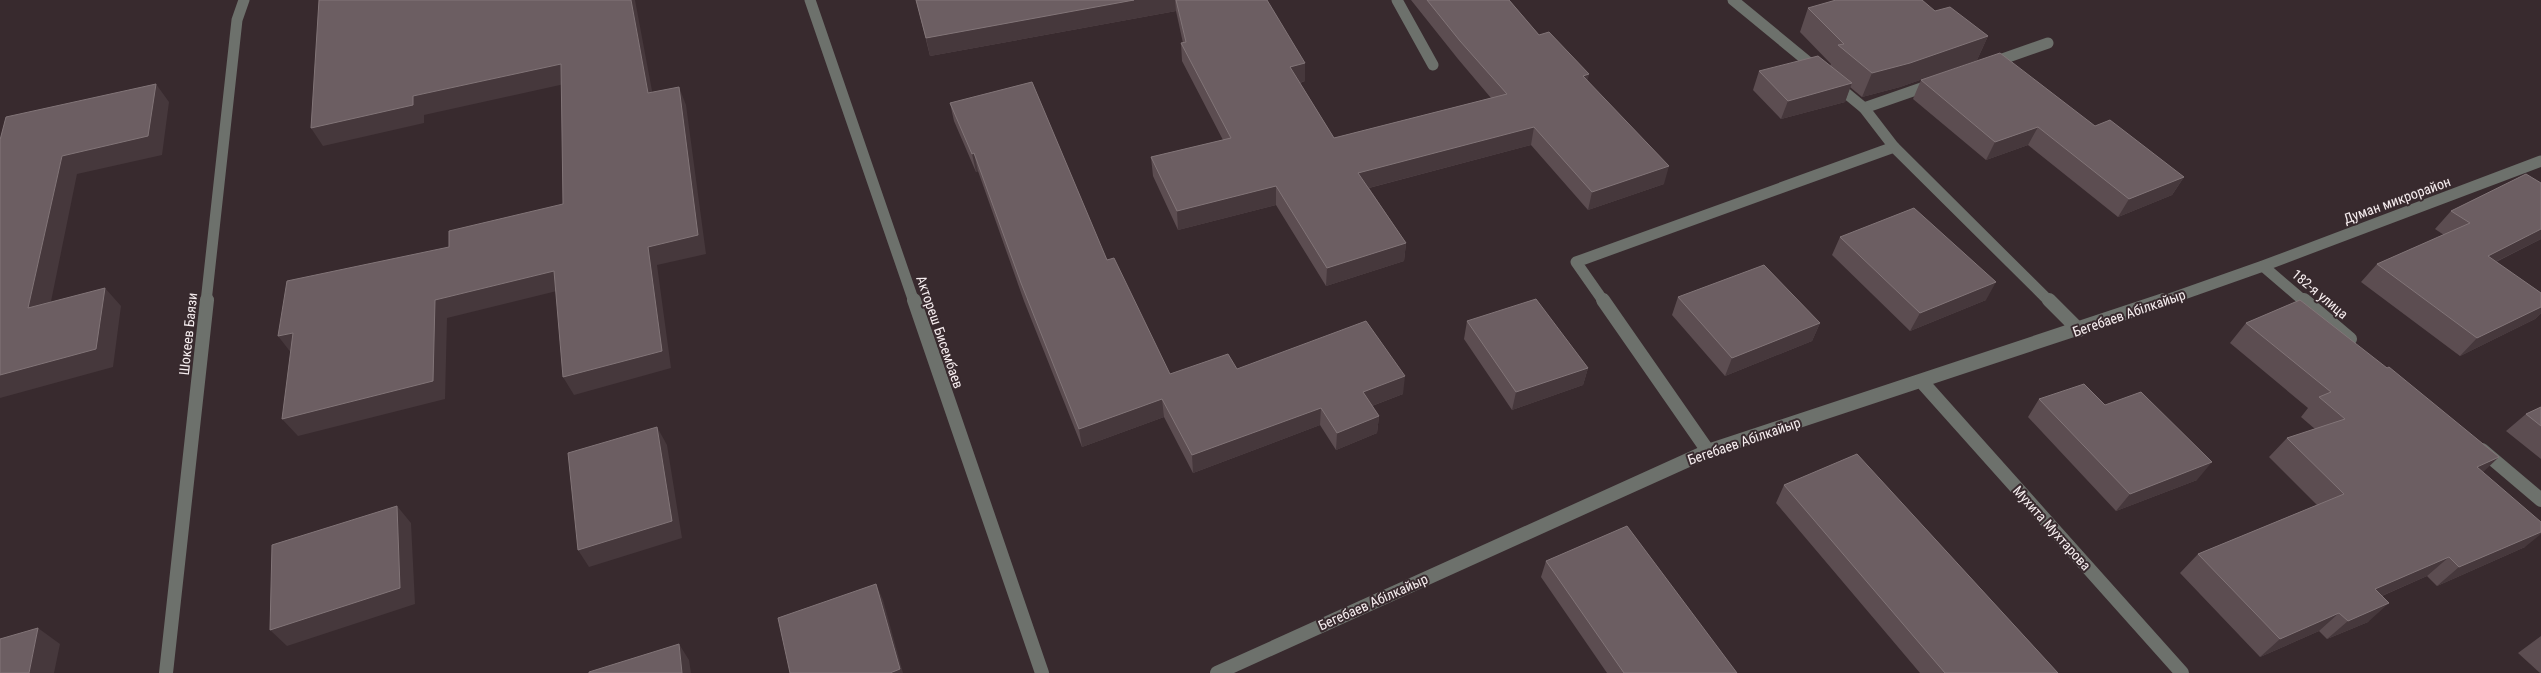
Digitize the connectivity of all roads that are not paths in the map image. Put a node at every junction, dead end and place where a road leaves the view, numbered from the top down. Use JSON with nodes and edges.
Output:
{"nodes":[{"id":1,"x":244,"y":0,"type":"edge"},
{"id":2,"x":810,"y":0,"type":"edge"},
{"id":3,"x":1397,"y":0,"type":"edge"},
{"id":4,"x":1733,"y":0,"type":"edge"},
{"id":5,"x":2048,"y":43,"type":"dead end"},
{"id":6,"x":1433,"y":65,"type":"dead end"},
{"id":7,"x":1984,"y":66,"type":"edge"},
{"id":8,"x":1947,"y":79,"type":"edge"},
{"id":9,"x":1864,"y":108,"type":"junction"},
{"id":10,"x":1894,"y":147,"type":"junction"},
{"id":11,"x":2541,"y":161,"type":"edge"},
{"id":12,"x":2263,"y":266,"type":"junction"},
{"id":13,"x":2079,"y":330,"type":"junction"},
{"id":14,"x":2360,"y":348,"type":"edge"},
{"id":15,"x":1922,"y":382,"type":"junction"},
{"id":16,"x":2473,"y":443,"type":"edge"},
{"id":17,"x":1708,"y":451,"type":"junction"},
{"id":18,"x":2541,"y":500,"type":"edge"},
{"id":19,"x":166,"y":673,"type":"edge"},
{"id":20,"x":1042,"y":673,"type":"edge"},
{"id":21,"x":1217,"y":673,"type":"edge"},
{"id":22,"x":2182,"y":673,"type":"edge"}],
"edges":[{"from":1,"to":19,"type":"street","name":"Шокеев Баязи"},
{"from":2,"to":20,"type":"street","name":"Актореш Бисембаев"},
{"from":3,"to":6,"type":"street"},
{"from":4,"to":9,"type":"street"},
{"from":5,"to":7,"type":"street"},
{"from":8,"to":9,"type":"street"},
{"from":9,"to":10,"type":"street"},
{"from":10,"to":13,"type":"street"},
{"from":10,"to":17,"type":"street"},
{"from":11,"to":12,"type":"street","name":"Думан микрорайон"},
{"from":12,"to":13,"type":"street","name":"Бегебаев Абілкайыр"},
{"from":12,"to":14,"type":"street","name":"182-я улица"},
{"from":13,"to":15,"type":"street","name":"Бегебаев Абілкайыр"},
{"from":15,"to":17,"type":"street","name":"Бегебаев Абілкайыр"},
{"from":15,"to":22,"type":"street","name":"Мухита Мухтарова"},
{"from":16,"to":18,"type":"street"},
{"from":17,"to":21,"type":"street","name":"Бегебаев Абілкайыр"}]}
